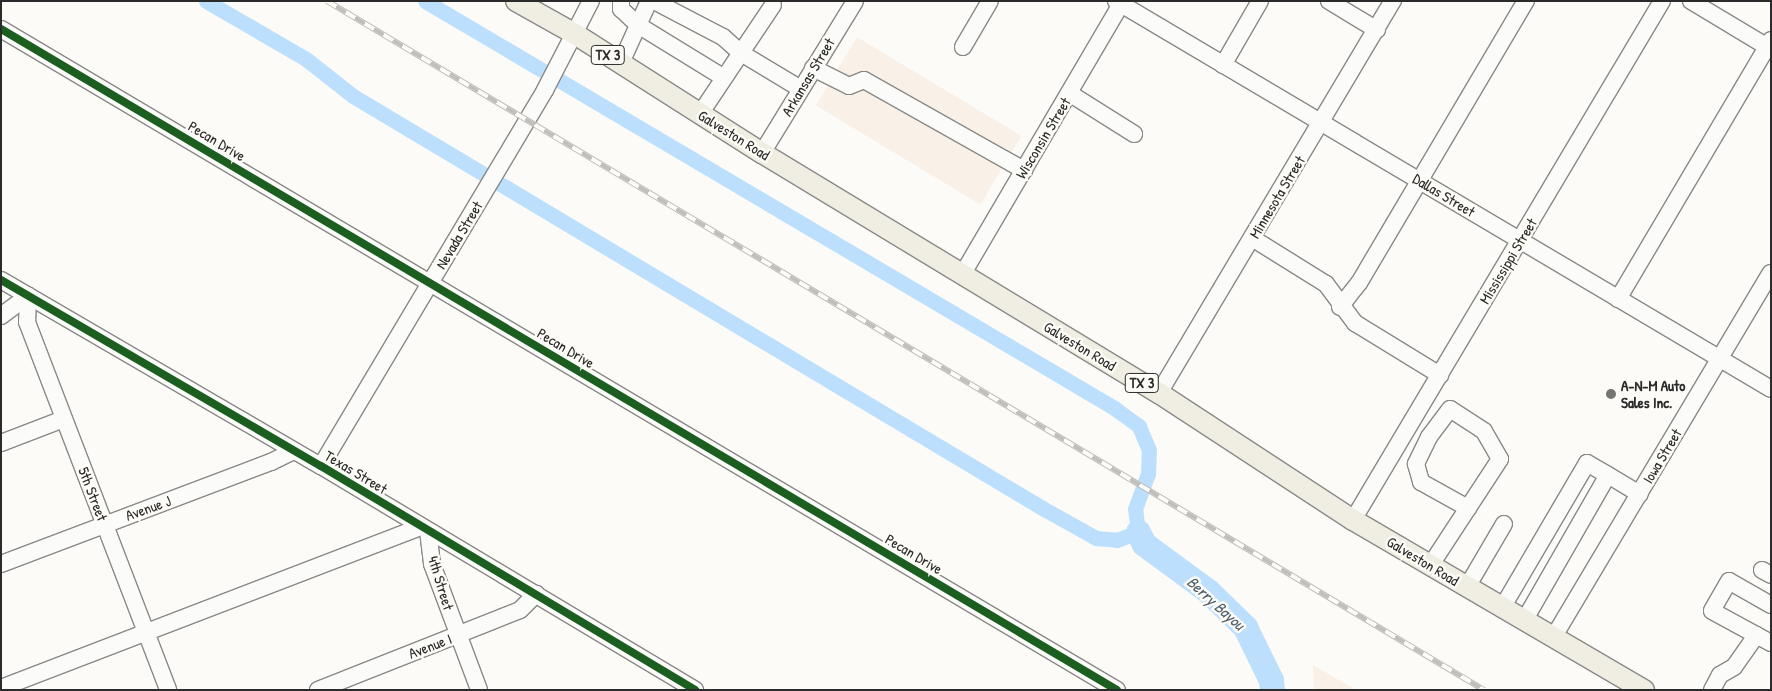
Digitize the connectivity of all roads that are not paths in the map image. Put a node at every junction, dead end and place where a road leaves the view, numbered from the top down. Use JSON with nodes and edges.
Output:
{"nodes":[{"id":1,"x":516,"y":1,"type":"edge"},
{"id":2,"x":591,"y":1,"type":"edge"},
{"id":3,"x":621,"y":1,"type":"edge"},
{"id":4,"x":855,"y":1,"type":"edge"},
{"id":5,"x":990,"y":1,"type":"edge"},
{"id":6,"x":1260,"y":1,"type":"edge"},
{"id":7,"x":1329,"y":1,"type":"edge"},
{"id":8,"x":1394,"y":1,"type":"edge"},
{"id":9,"x":1526,"y":1,"type":"edge"},
{"id":10,"x":1662,"y":1,"type":"edge"},
{"id":11,"x":1691,"y":1,"type":"edge"},
{"id":12,"x":658,"y":2,"type":"edge"},
{"id":13,"x":1120,"y":2,"type":"edge"},
{"id":14,"x":773,"y":4,"type":"dead end"},
{"id":15,"x":638,"y":25,"type":"junction"},
{"id":16,"x":1,"y":29,"type":"edge"},
{"id":17,"x":1377,"y":30,"type":"junction"},
{"id":18,"x":575,"y":34,"type":"junction"},
{"id":19,"x":1769,"y":45,"type":"edge"},
{"id":20,"x":963,"y":47,"type":"dead end"},
{"id":21,"x":741,"y":53,"type":"junction"},
{"id":22,"x":620,"y":63,"type":"junction"},
{"id":23,"x":1224,"y":65,"type":"junction"},
{"id":24,"x":813,"y":68,"type":"junction"},
{"id":25,"x":724,"y":78,"type":"junction"},
{"id":26,"x":801,"y":89,"type":"junction"},
{"id":27,"x":1069,"y":92,"type":"junction"},
{"id":28,"x":700,"y":114,"type":"junction"},
{"id":29,"x":1322,"y":123,"type":"junction"},
{"id":30,"x":1134,"y":134,"type":"dead end"},
{"id":31,"x":762,"y":154,"type":"junction"},
{"id":32,"x":1024,"y":170,"type":"junction"},
{"id":33,"x":1420,"y":181,"type":"junction"},
{"id":34,"x":1252,"y":238,"type":"junction"},
{"id":35,"x":1520,"y":240,"type":"junction"},
{"id":36,"x":1771,"y":273,"type":"edge"},
{"id":37,"x":962,"y":275,"type":"junction"},
{"id":38,"x":1,"y":280,"type":"edge"},
{"id":39,"x":430,"y":284,"type":"junction"},
{"id":40,"x":28,"y":296,"type":"junction"},
{"id":41,"x":1618,"y":299,"type":"junction"},
{"id":42,"x":1340,"y":307,"type":"junction"},
{"id":43,"x":1,"y":316,"type":"edge"},
{"id":44,"x":1720,"y":359,"type":"junction"},
{"id":45,"x":1440,"y":375,"type":"junction"},
{"id":46,"x":1771,"y":390,"type":"edge"},
{"id":47,"x":1159,"y":393,"type":"junction"},
{"id":48,"x":64,"y":419,"type":"junction"},
{"id":49,"x":1,"y":442,"type":"edge"},
{"id":50,"x":1396,"y":449,"type":"junction"},
{"id":51,"x":294,"y":451,"type":"junction"},
{"id":52,"x":1416,"y":464,"type":"junction"},
{"id":53,"x":321,"y":466,"type":"junction"},
{"id":54,"x":1608,"y":476,"type":"junction"},
{"id":55,"x":1640,"y":494,"type":"junction"},
{"id":56,"x":1468,"y":508,"type":"junction"},
{"id":57,"x":1353,"y":520,"type":"junction"},
{"id":58,"x":104,"y":524,"type":"junction"},
{"id":59,"x":1504,"y":524,"type":"dead end"},
{"id":60,"x":425,"y":529,"type":"junction"},
{"id":61,"x":1,"y":564,"type":"edge"},
{"id":62,"x":1430,"y":566,"type":"junction"},
{"id":63,"x":1467,"y":587,"type":"junction"},
{"id":64,"x":536,"y":594,"type":"junction"},
{"id":65,"x":1771,"y":605,"type":"edge"},
{"id":66,"x":1502,"y":608,"type":"junction"},
{"id":67,"x":1524,"y":621,"type":"junction"},
{"id":68,"x":146,"y":633,"type":"junction"},
{"id":69,"x":458,"y":635,"type":"junction"},
{"id":70,"x":1756,"y":635,"type":"junction"},
{"id":71,"x":1553,"y":638,"type":"junction"},
{"id":72,"x":1771,"y":643,"type":"edge"},
{"id":73,"x":1,"y":688,"type":"edge"},
{"id":74,"x":168,"y":690,"type":"edge"},
{"id":75,"x":318,"y":690,"type":"edge"},
{"id":76,"x":479,"y":690,"type":"edge"},
{"id":77,"x":695,"y":690,"type":"edge"},
{"id":78,"x":1117,"y":690,"type":"edge"},
{"id":79,"x":1644,"y":690,"type":"edge"},
{"id":80,"x":1712,"y":690,"type":"edge"}],
"edges":[{"from":1,"to":18,"type":"main road","name":"Galveston Road","number":"TX 3"},
{"from":2,"to":18,"type":"street","name":"Nevada Street"},
{"from":3,"to":15,"type":"street"},
{"from":4,"to":24,"type":"street","name":"Arkansas Street"},
{"from":5,"to":20,"type":"street"},
{"from":6,"to":23,"type":"street"},
{"from":7,"to":17,"type":"street"},
{"from":8,"to":17,"type":"street","name":"Minnesota Street"},
{"from":9,"to":33,"type":"street"},
{"from":10,"to":35,"type":"street","name":"Mississippi Street"},
{"from":11,"to":19,"type":"street"},
{"from":12,"to":15,"type":"street"},
{"from":12,"to":21,"type":"street"},
{"from":13,"to":23,"type":"street","name":"Dallas Street"},
{"from":13,"to":27,"type":"street","name":"Wisconsin Street"},
{"from":14,"to":21,"type":"street"},
{"from":15,"to":22,"type":"street"},
{"from":15,"to":25,"type":"street"},
{"from":16,"to":39,"type":"street","name":"Pecan Drive"},
{"from":17,"to":29,"type":"street","name":"Minnesota Street"},
{"from":18,"to":22,"type":"main road","name":"Galveston Road","number":"TX 3"},
{"from":18,"to":39,"type":"street","name":"Nevada Street"},
{"from":19,"to":41,"type":"street"},
{"from":21,"to":25,"type":"street"},
{"from":21,"to":26,"type":"street"},
{"from":22,"to":28,"type":"main road","name":"Galveston Road","number":"TX 3"},
{"from":23,"to":29,"type":"street","name":"Dallas Street"},
{"from":24,"to":26,"type":"street","name":"Arkansas Street"},
{"from":24,"to":32,"type":"street"},
{"from":25,"to":28,"type":"street"},
{"from":26,"to":31,"type":"street","name":"Arkansas Street"},
{"from":27,"to":30,"type":"street"},
{"from":27,"to":32,"type":"street","name":"Wisconsin Street"},
{"from":28,"to":31,"type":"main road","name":"Galveston Road","number":"TX 3"},
{"from":29,"to":33,"type":"street","name":"Dallas Street"},
{"from":29,"to":34,"type":"street","name":"Minnesota Street"},
{"from":31,"to":37,"type":"main road","name":"Galveston Road","number":"TX 3"},
{"from":32,"to":37,"type":"street","name":"Wisconsin Street"},
{"from":33,"to":35,"type":"street","name":"Dallas Street"},
{"from":33,"to":42,"type":"street"},
{"from":34,"to":42,"type":"street"},
{"from":34,"to":47,"type":"street","name":"Minnesota Street"},
{"from":35,"to":41,"type":"street","name":"Dallas Street"},
{"from":35,"to":45,"type":"street","name":"Mississippi Street"},
{"from":36,"to":44,"type":"street","name":"Iowa Street"},
{"from":37,"to":47,"type":"main road","name":"Galveston Road","number":"TX 3"},
{"from":38,"to":40,"type":"street","name":"Texas Street"},
{"from":39,"to":53,"type":"street","name":"Nevada Street"},
{"from":39,"to":78,"type":"street","name":"Pecan Drive"},
{"from":40,"to":43,"type":"street"},
{"from":40,"to":48,"type":"street","name":"5th Street"},
{"from":40,"to":51,"type":"street","name":"Texas Street"},
{"from":41,"to":44,"type":"street","name":"Dallas Street"},
{"from":42,"to":45,"type":"street"},
{"from":44,"to":46,"type":"street","name":"Dallas Street"},
{"from":44,"to":55,"type":"street","name":"Iowa Street"},
{"from":45,"to":50,"type":"street","name":"Mississippi Street"},
{"from":47,"to":57,"type":"main road","name":"Galveston Road","number":"TX 3"},
{"from":48,"to":49,"type":"street"},
{"from":48,"to":58,"type":"street","name":"5th Street"},
{"from":50,"to":52,"type":"street"},
{"from":50,"to":57,"type":"street","name":"Mississippi Street"},
{"from":51,"to":53,"type":"street","name":"Texas Street"},
{"from":51,"to":58,"type":"street","name":"Avenue J"},
{"from":52,"to":56,"type":"street"},
{"from":52,"to":56,"type":"street"},
{"from":53,"to":60,"type":"street","name":"Texas Street"},
{"from":54,"to":55,"type":"street"},
{"from":54,"to":66,"type":"street"},
{"from":54,"to":67,"type":"street"},
{"from":55,"to":71,"type":"street","name":"Iowa Street"},
{"from":56,"to":62,"type":"street"},
{"from":57,"to":62,"type":"main road","name":"Galveston Road","number":"TX 3"},
{"from":58,"to":61,"type":"street","name":"Avenue J"},
{"from":58,"to":68,"type":"street","name":"5th Street"},
{"from":59,"to":63,"type":"street"},
{"from":60,"to":64,"type":"street","name":"Texas Street"},
{"from":60,"to":68,"type":"street"},
{"from":60,"to":69,"type":"street","name":"4th Street"},
{"from":62,"to":63,"type":"main road","name":"Galveston Road","number":"TX 3"},
{"from":63,"to":66,"type":"main road","name":"Galveston Road","number":"TX 3"},
{"from":64,"to":69,"type":"street","name":"Avenue I"},
{"from":64,"to":77,"type":"street","name":"Texas Street"},
{"from":65,"to":70,"type":"street"},
{"from":66,"to":67,"type":"main road","name":"Galveston Road","number":"TX 3"},
{"from":67,"to":71,"type":"main road","name":"Galveston Road","number":"TX 3"},
{"from":68,"to":73,"type":"street"},
{"from":68,"to":74,"type":"street","name":"5th Street"},
{"from":69,"to":75,"type":"street","name":"Avenue I"},
{"from":69,"to":76,"type":"street","name":"4th Street"},
{"from":70,"to":72,"type":"street"},
{"from":70,"to":80,"type":"street"},
{"from":71,"to":79,"type":"main road","name":"Galveston Road","number":"TX 3"}]}
